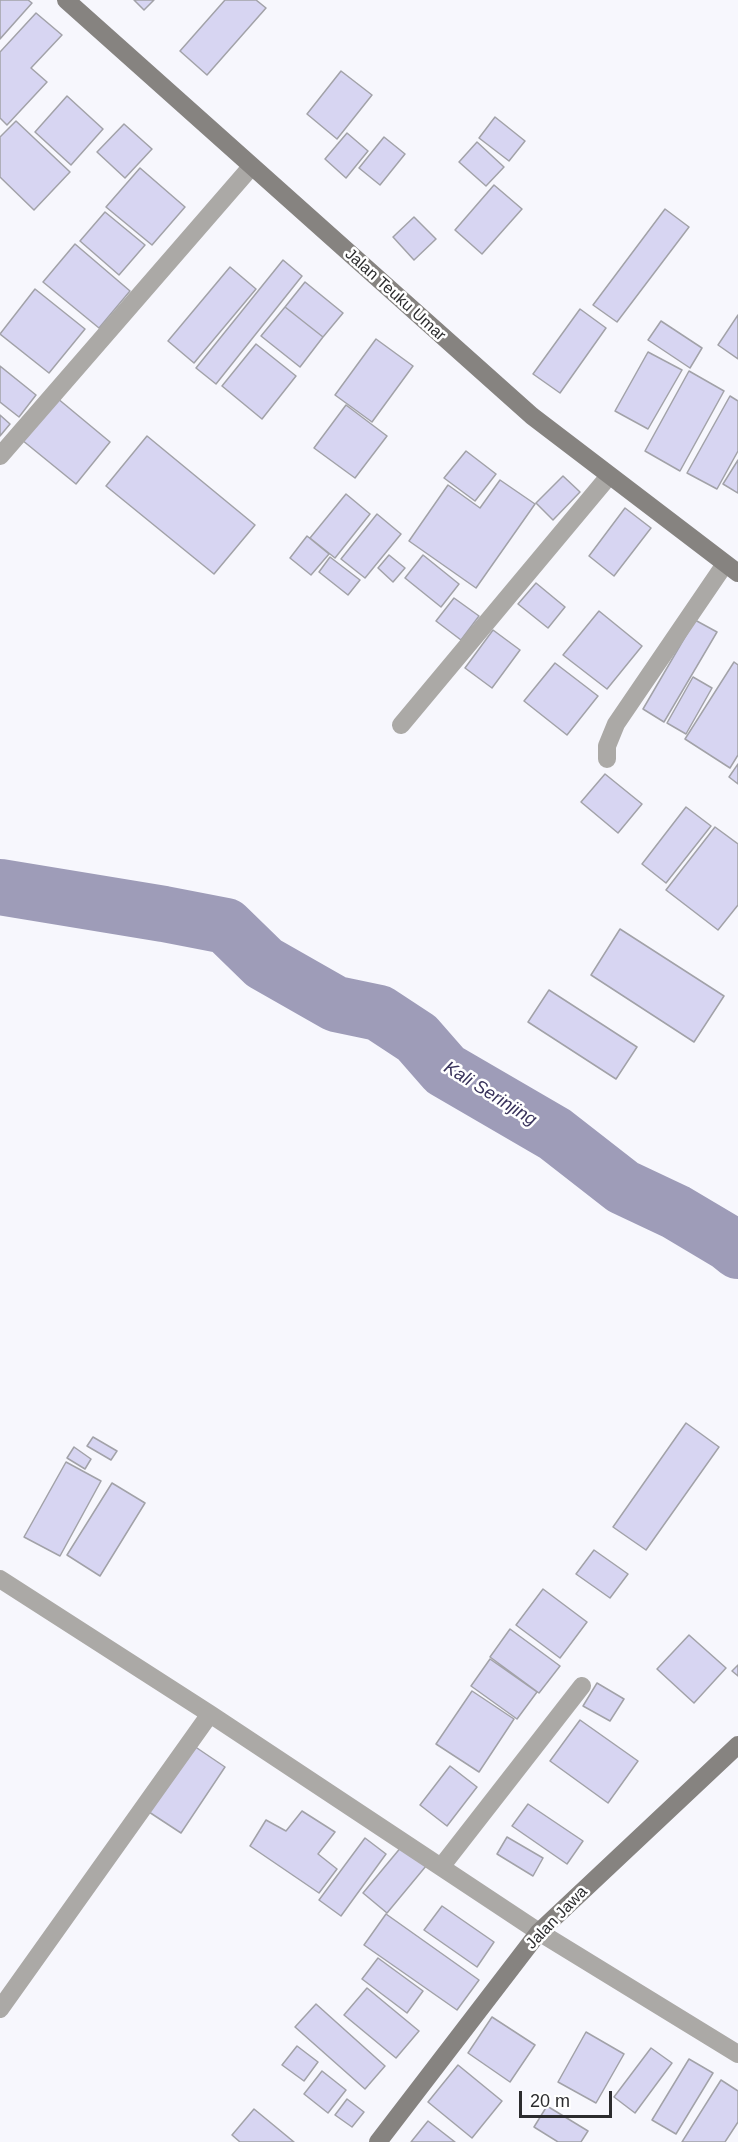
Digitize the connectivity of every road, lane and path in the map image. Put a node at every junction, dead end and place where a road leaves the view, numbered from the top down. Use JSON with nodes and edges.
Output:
{"nodes":[{"id":1,"x":66,"y":0,"type":"edge"},
{"id":2,"x":251,"y":167,"type":"junction"},
{"id":3,"x":0,"y":456,"type":"edge"},
{"id":4,"x":609,"y":476,"type":"junction"},
{"id":5,"x":731,"y":569,"type":"edge"},
{"id":6,"x":401,"y":724,"type":"dead end"},
{"id":7,"x":607,"y":759,"type":"dead end"},
{"id":8,"x":0,"y":1579,"type":"edge"},
{"id":9,"x":582,"y":1686,"type":"dead end"},
{"id":10,"x":210,"y":1714,"type":"junction"},
{"id":11,"x":738,"y":1745,"type":"edge"},
{"id":12,"x":441,"y":1867,"type":"junction"},
{"id":13,"x":539,"y":1932,"type":"junction"},
{"id":14,"x":0,"y":2009,"type":"edge"},
{"id":15,"x":738,"y":2054,"type":"edge"},
{"id":16,"x":378,"y":2142,"type":"edge"}],
"edges":[{"from":1,"to":2,"type":"main road","name":"Jalan Teuku Umar"},
{"from":2,"to":3,"type":"street"},
{"from":2,"to":4,"type":"main road","name":"Jalan Teuku Umar"},
{"from":4,"to":5,"type":"main road","name":"Jalan Teuku Umar"},
{"from":4,"to":6,"type":"street"},
{"from":5,"to":7,"type":"street"},
{"from":8,"to":10,"type":"street"},
{"from":9,"to":12,"type":"street"},
{"from":10,"to":12,"type":"street"},
{"from":10,"to":14,"type":"street"},
{"from":11,"to":13,"type":"main road","name":"Jalan Jawa"},
{"from":12,"to":13,"type":"street"},
{"from":13,"to":15,"type":"street"},
{"from":13,"to":16,"type":"main road","name":"Jalan Jawa"}]}
